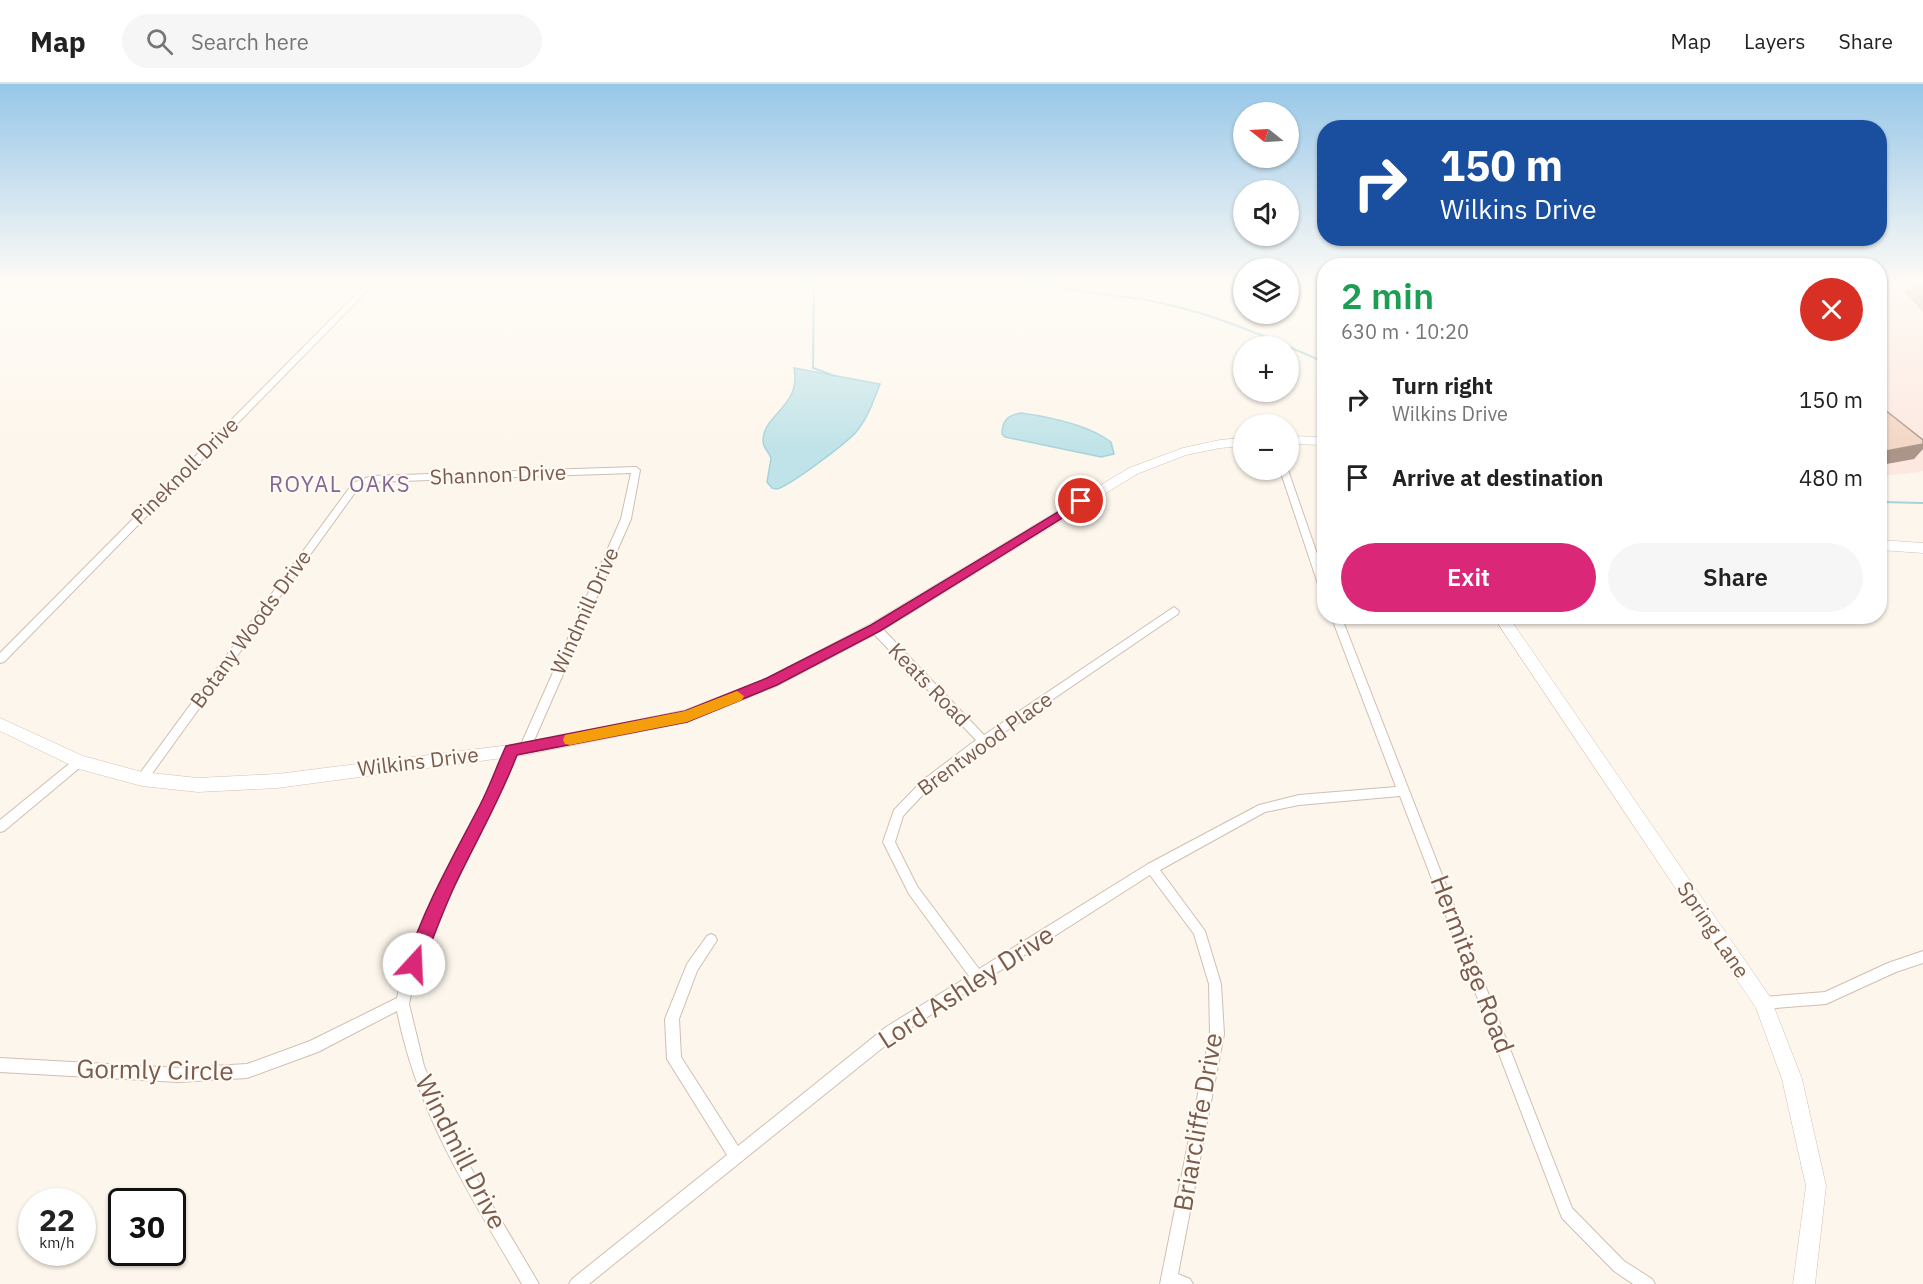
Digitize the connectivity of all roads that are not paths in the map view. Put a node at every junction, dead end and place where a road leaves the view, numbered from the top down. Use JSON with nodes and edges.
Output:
{"nodes":[{"id":1,"x":316,"y":339,"type":"edge"},
{"id":2,"x":1299,"y":440,"type":"edge"},
{"id":3,"x":1317,"y":441,"type":"edge"},
{"id":4,"x":1233,"y":443,"type":"edge"},
{"id":5,"x":636,"y":470,"type":"joint"},
{"id":6,"x":1287,"y":480,"type":"edge"},
{"id":7,"x":362,"y":481,"type":"joint"},
{"id":8,"x":1887,"y":545,"type":"edge"},
{"id":9,"x":1923,"y":548,"type":"edge"},
{"id":10,"x":1317,"y":567,"type":"edge"},
{"id":11,"x":1174,"y":611,"type":"dead end"},
{"id":12,"x":1339,"y":624,"type":"edge"},
{"id":13,"x":1505,"y":624,"type":"edge"},
{"id":14,"x":875,"y":628,"type":"junction"},
{"id":15,"x":0,"y":659,"type":"edge"},
{"id":16,"x":0,"y":724,"type":"edge"},
{"id":17,"x":983,"y":741,"type":"junction"},
{"id":18,"x":518,"y":750,"type":"junction"},
{"id":19,"x":80,"y":762,"type":"junction"},
{"id":20,"x":142,"y":779,"type":"junction"},
{"id":21,"x":1405,"y":791,"type":"junction"},
{"id":22,"x":0,"y":826,"type":"edge"},
{"id":23,"x":1152,"y":868,"type":"junction"},
{"id":24,"x":711,"y":940,"type":"dead end"},
{"id":25,"x":1923,"y":957,"type":"edge"},
{"id":26,"x":978,"y":978,"type":"junction"},
{"id":27,"x":402,"y":1002,"type":"junction"},
{"id":28,"x":1763,"y":1003,"type":"junction"},
{"id":29,"x":0,"y":1065,"type":"edge"},
{"id":30,"x":735,"y":1155,"type":"junction"},
{"id":31,"x":1168,"y":1281,"type":"edge"},
{"id":32,"x":531,"y":1284,"type":"edge"},
{"id":33,"x":577,"y":1284,"type":"edge"},
{"id":34,"x":1185,"y":1284,"type":"edge"},
{"id":35,"x":1647,"y":1284,"type":"edge"},
{"id":36,"x":1804,"y":1284,"type":"edge"}],
"edges":[{"from":1,"to":15,"type":"street","name":"Pineknoll Drive"},
{"from":2,"to":3,"type":"street"},
{"from":4,"to":14,"type":"street","name":"Wilkins Drive"},
{"from":5,"to":7,"type":"street","name":"Shannon Drive"},
{"from":5,"to":18,"type":"street","name":"Windmill Drive"},
{"from":6,"to":10,"type":"street"},
{"from":7,"to":20,"type":"street","name":"Botany Woods Drive"},
{"from":8,"to":9,"type":"street"},
{"from":11,"to":17,"type":"street","name":"Brentwood Place"},
{"from":12,"to":21,"type":"street","name":"Hermitage Road"},
{"from":13,"to":28,"type":"street","name":"Spring Lane"},
{"from":14,"to":17,"type":"street","name":"Keats Road"},
{"from":14,"to":18,"type":"street","name":"Wilkins Drive"},
{"from":16,"to":19,"type":"street","name":"Wilkins Drive"},
{"from":17,"to":26,"type":"street","name":"Brentwood Place"},
{"from":18,"to":20,"type":"street","name":"Wilkins Drive"},
{"from":18,"to":27,"type":"street","name":"Windmill Drive"},
{"from":19,"to":20,"type":"street","name":"Wilkins Drive"},
{"from":19,"to":22,"type":"street"},
{"from":21,"to":23,"type":"street","name":"Lord Ashley Drive"},
{"from":21,"to":35,"type":"street","name":"Hermitage Road"},
{"from":23,"to":26,"type":"street","name":"Lord Ashley Drive"},
{"from":23,"to":31,"type":"street","name":"Briarcliffe Drive"},
{"from":24,"to":30,"type":"street"},
{"from":25,"to":28,"type":"street"},
{"from":26,"to":30,"type":"street","name":"Lord Ashley Drive"},
{"from":27,"to":29,"type":"street","name":"Gormly Circle"},
{"from":27,"to":32,"type":"street","name":"Windmill Drive"},
{"from":28,"to":36,"type":"street","name":"Spring Lane"},
{"from":30,"to":33,"type":"street","name":"Lord Ashley Drive"},
{"from":31,"to":34,"type":"street"}]}
